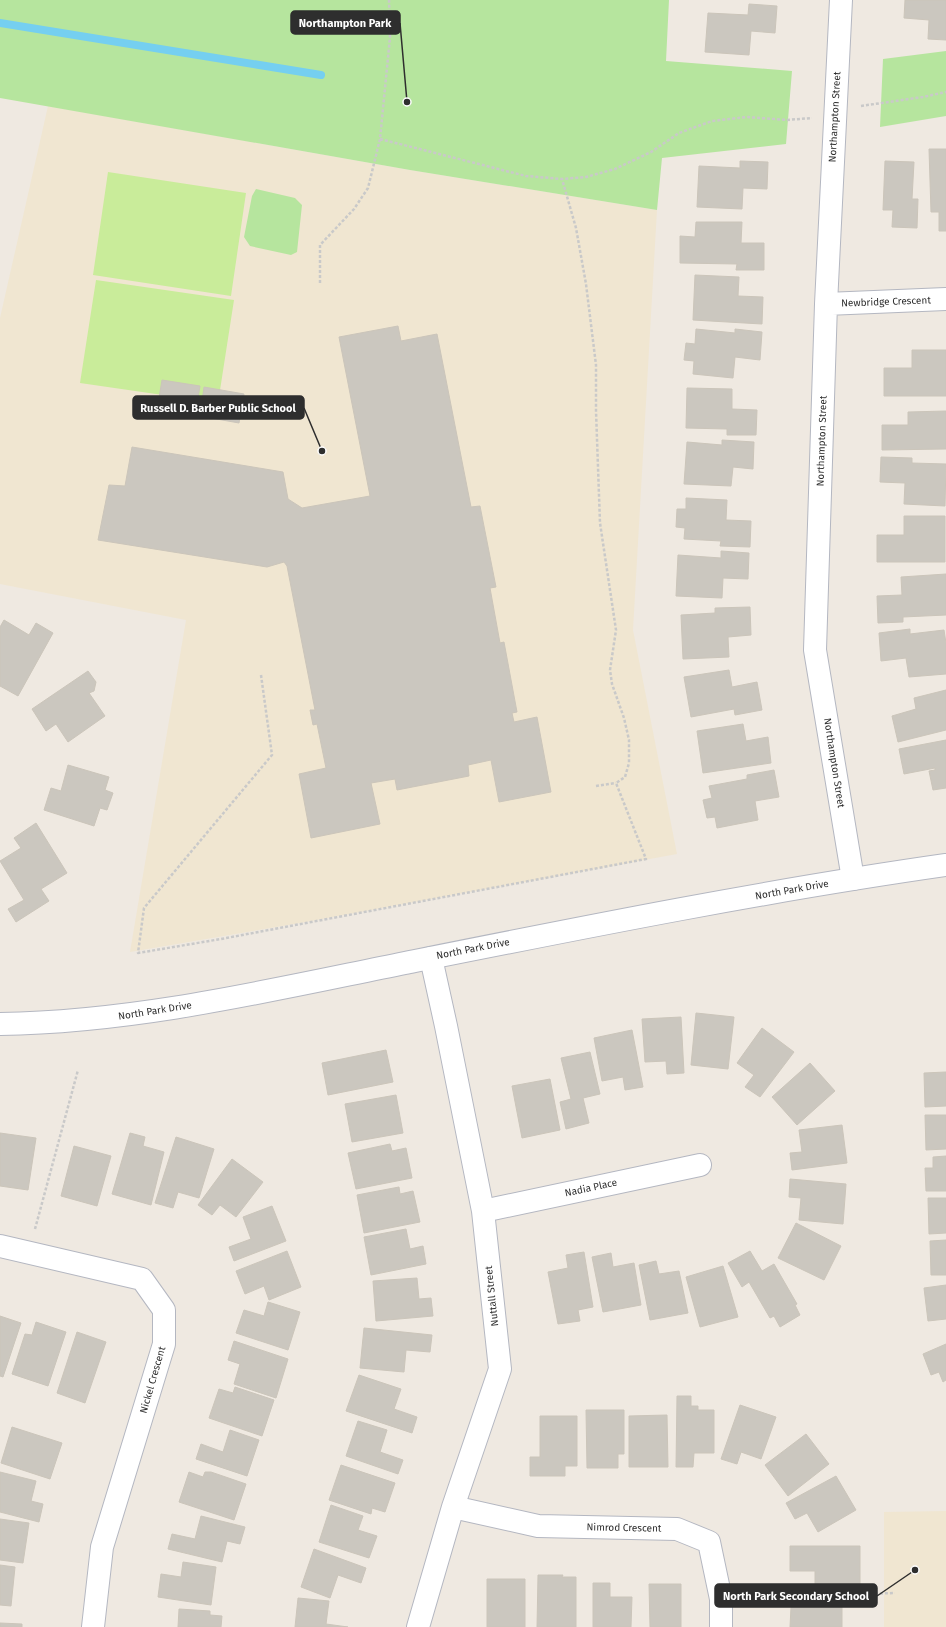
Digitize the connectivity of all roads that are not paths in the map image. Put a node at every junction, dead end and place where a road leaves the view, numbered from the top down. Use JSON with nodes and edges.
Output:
{"nodes":[{"id":1,"x":841,"y":0,"type":"edge"},
{"id":2,"x":946,"y":299,"type":"edge"},
{"id":3,"x":826,"y":304,"type":"junction"},
{"id":4,"x":946,"y":865,"type":"edge"},
{"id":5,"x":853,"y":879,"type":"junction"},
{"id":6,"x":431,"y":958,"type":"junction"},
{"id":7,"x":0,"y":1024,"type":"edge"},
{"id":8,"x":700,"y":1165,"type":"dead end"},
{"id":9,"x":483,"y":1211,"type":"junction"},
{"id":10,"x":0,"y":1246,"type":"edge"},
{"id":11,"x":453,"y":1507,"type":"junction"},
{"id":12,"x":93,"y":1627,"type":"edge"},
{"id":13,"x":418,"y":1627,"type":"edge"},
{"id":14,"x":721,"y":1627,"type":"edge"}],
"edges":[{"from":1,"to":3,"type":"street","name":"Northampton Street"},
{"from":2,"to":3,"type":"street","name":"Newbridge Crescent"},
{"from":3,"to":5,"type":"street","name":"Northampton Street"},
{"from":4,"to":5,"type":"street","name":"North Park Drive"},
{"from":5,"to":6,"type":"street","name":"North Park Drive"},
{"from":6,"to":7,"type":"street","name":"North Park Drive"},
{"from":6,"to":9,"type":"street","name":"Nuttall Street"},
{"from":8,"to":9,"type":"street","name":"Nadia Place"},
{"from":9,"to":11,"type":"street","name":"Nuttall Street"},
{"from":10,"to":12,"type":"street","name":"Nickel Crescent"},
{"from":11,"to":13,"type":"street","name":"Nuttall Street"},
{"from":11,"to":14,"type":"street","name":"Nimrod Crescent"}]}
